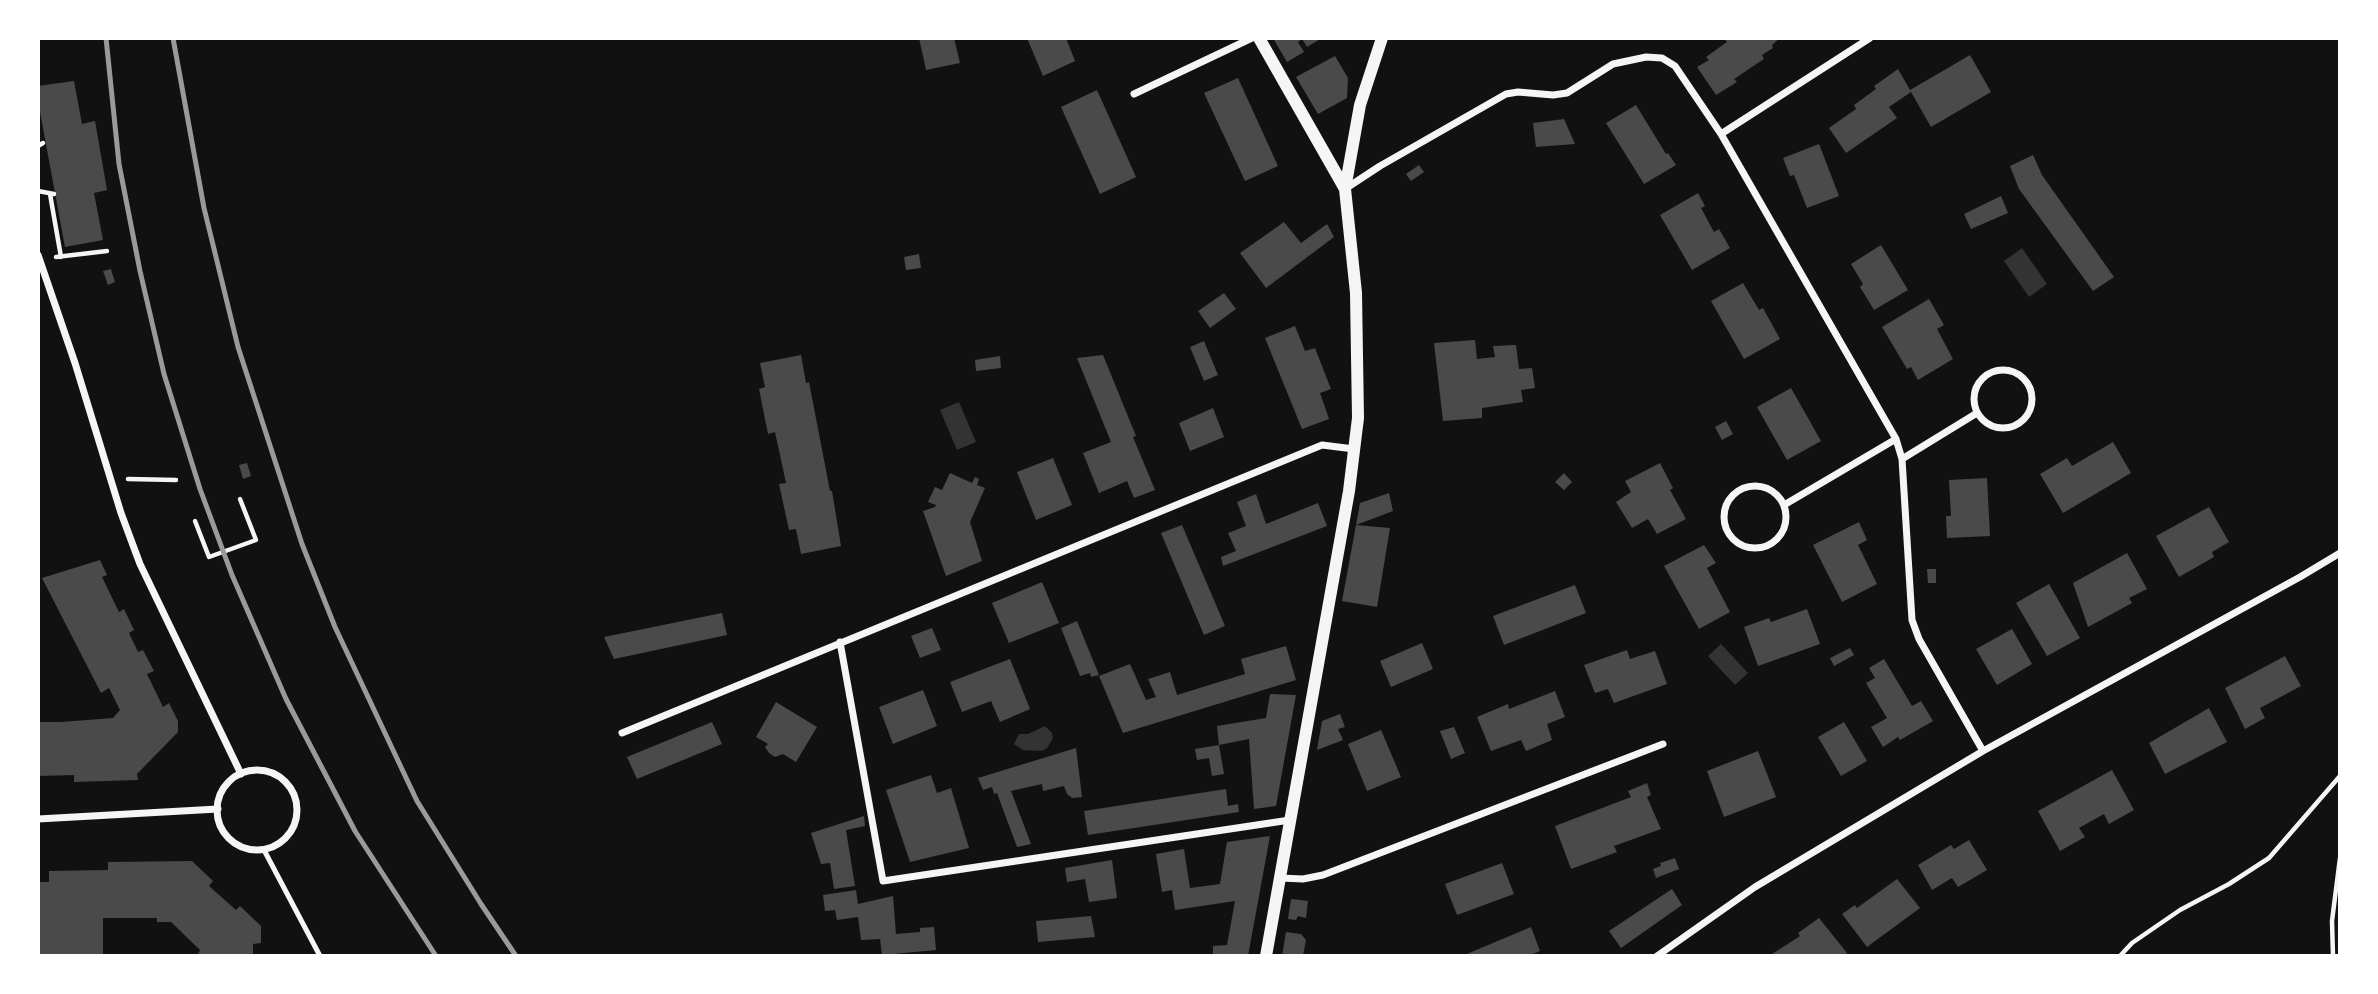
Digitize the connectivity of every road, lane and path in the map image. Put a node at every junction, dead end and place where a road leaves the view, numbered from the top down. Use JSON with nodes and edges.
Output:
{"nodes":[{"id":1,"x":1252,"y":38,"type":"edge"},
{"id":2,"x":1259,"y":38,"type":"edge"},
{"id":3,"x":1382,"y":38,"type":"edge"},
{"id":4,"x":1870,"y":38,"type":"edge"},
{"id":5,"x":1134,"y":94,"type":"dead end"},
{"id":6,"x":1721,"y":134,"type":"junction"},
{"id":7,"x":1345,"y":189,"type":"junction"},
{"id":8,"x":38,"y":191,"type":"edge"},
{"id":9,"x":107,"y":251,"type":"dead end"},
{"id":10,"x":40,"y":257,"type":"edge"},
{"id":11,"x":61,"y":257,"type":"junction"},
{"id":12,"x":1977,"y":413,"type":"junction"},
{"id":13,"x":1896,"y":439,"type":"junction"},
{"id":14,"x":1354,"y":449,"type":"junction"},
{"id":15,"x":1902,"y":459,"type":"junction"},
{"id":16,"x":120,"y":479,"type":"dead end"},
{"id":17,"x":176,"y":481,"type":"dead end"},
{"id":18,"x":240,"y":499,"type":"dead end"},
{"id":19,"x":1784,"y":505,"type":"junction"},
{"id":20,"x":195,"y":521,"type":"dead end"},
{"id":21,"x":2340,"y":553,"type":"edge"},
{"id":22,"x":840,"y":642,"type":"junction"},
{"id":23,"x":622,"y":733,"type":"dead end"},
{"id":24,"x":1663,"y":744,"type":"dead end"},
{"id":25,"x":1983,"y":751,"type":"junction"},
{"id":26,"x":241,"y":774,"type":"junction"},
{"id":27,"x":2340,"y":776,"type":"edge"},
{"id":28,"x":218,"y":810,"type":"junction"},
{"id":29,"x":38,"y":819,"type":"edge"},
{"id":30,"x":1291,"y":820,"type":"junction"},
{"id":31,"x":264,"y":850,"type":"junction"},
{"id":32,"x":2340,"y":858,"type":"edge"},
{"id":33,"x":1280,"y":878,"type":"junction"},
{"id":34,"x":320,"y":956,"type":"edge"},
{"id":35,"x":1266,"y":956,"type":"edge"},
{"id":36,"x":1657,"y":956,"type":"edge"},
{"id":37,"x":2120,"y":956,"type":"edge"},
{"id":38,"x":2333,"y":956,"type":"edge"}],
"edges":[{"from":1,"to":5,"type":"street"},
{"from":2,"to":7,"type":"street"},
{"from":3,"to":7,"type":"street"},
{"from":4,"to":6,"type":"street"},
{"from":6,"to":7,"type":"street"},
{"from":6,"to":13,"type":"street"},
{"from":7,"to":14,"type":"street"},
{"from":8,"to":11,"type":"path"},
{"from":9,"to":11,"type":"path"},
{"from":10,"to":11,"type":"path"},
{"from":10,"to":26,"type":"street"},
{"from":12,"to":12,"type":"street"},
{"from":12,"to":15,"type":"street"},
{"from":13,"to":15,"type":"street"},
{"from":13,"to":19,"type":"street"},
{"from":14,"to":22,"type":"street"},
{"from":14,"to":30,"type":"street"},
{"from":15,"to":25,"type":"street"},
{"from":16,"to":17,"type":"path"},
{"from":18,"to":20,"type":"path"},
{"from":19,"to":19,"type":"street"},
{"from":21,"to":25,"type":"street"},
{"from":22,"to":23,"type":"street"},
{"from":22,"to":30,"type":"street"},
{"from":24,"to":33,"type":"street"},
{"from":25,"to":36,"type":"street"},
{"from":26,"to":28,"type":"street"},
{"from":26,"to":31,"type":"street"},
{"from":27,"to":37,"type":"path"},
{"from":28,"to":29,"type":"street"},
{"from":28,"to":31,"type":"street"},
{"from":30,"to":33,"type":"street"},
{"from":31,"to":34,"type":"lane"},
{"from":32,"to":38,"type":"path"},
{"from":33,"to":35,"type":"street"}]}
